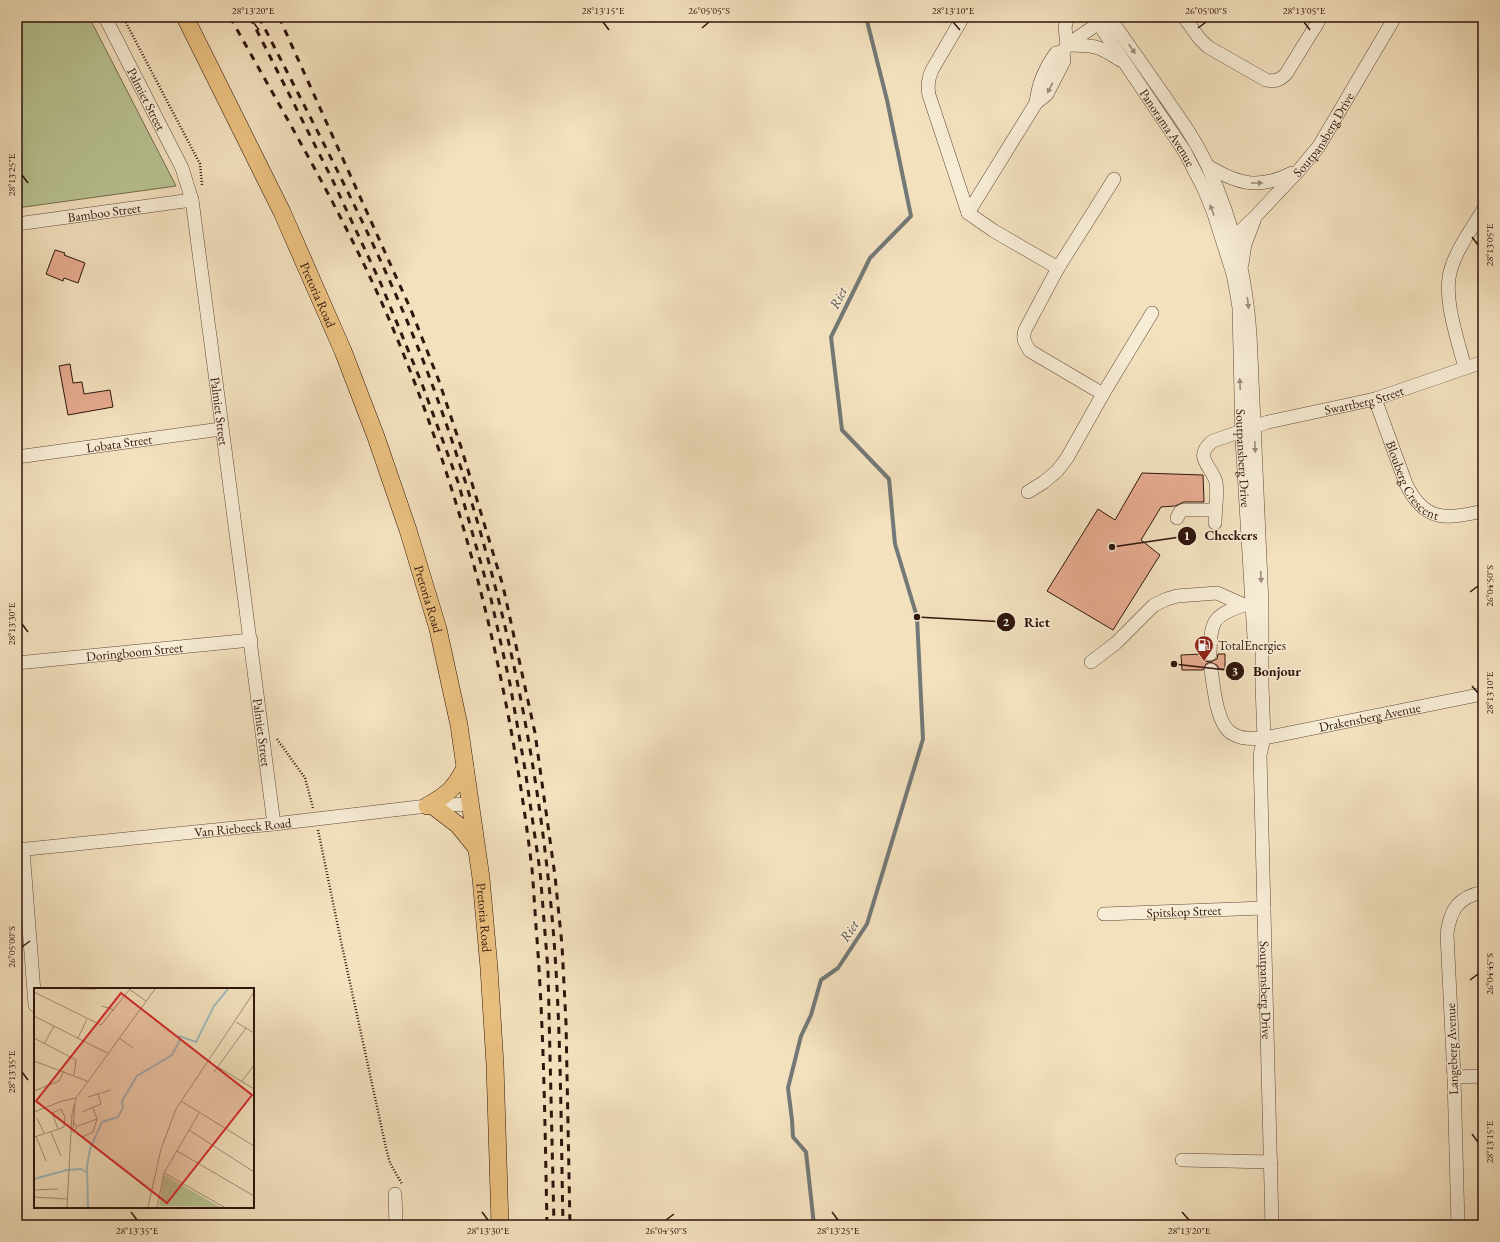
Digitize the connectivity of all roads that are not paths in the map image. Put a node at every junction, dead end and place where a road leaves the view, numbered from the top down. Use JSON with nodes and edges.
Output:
{"nodes":[{"id":1,"x":105,"y":17,"type":"edge"},
{"id":2,"x":185,"y":17,"type":"edge"},
{"id":3,"x":963,"y":17,"type":"edge"},
{"id":4,"x":1068,"y":17,"type":"edge"},
{"id":5,"x":1184,"y":17,"type":"edge"},
{"id":6,"x":1320,"y":17,"type":"edge"},
{"id":7,"x":1395,"y":17,"type":"edge"},
{"id":8,"x":1102,"y":19,"type":"edge"},
{"id":9,"x":1065,"y":48,"type":"junction"},
{"id":10,"x":1124,"y":64,"type":"junction"},
{"id":11,"x":1208,"y":166,"type":"junction"},
{"id":12,"x":1300,"y":169,"type":"junction"},
{"id":13,"x":1114,"y":179,"type":"dead end"},
{"id":14,"x":192,"y":200,"type":"junction"},
{"id":15,"x":1483,"y":210,"type":"edge"},
{"id":16,"x":968,"y":213,"type":"junction"},
{"id":17,"x":1255,"y":217,"type":"junction"},
{"id":18,"x":17,"y":224,"type":"edge"},
{"id":19,"x":1234,"y":238,"type":"junction"},
{"id":20,"x":1224,"y":247,"type":"junction"},
{"id":21,"x":1058,"y":268,"type":"junction"},
{"id":22,"x":1241,"y":270,"type":"junction"},
{"id":23,"x":1152,"y":313,"type":"dead end"},
{"id":24,"x":1483,"y":362,"type":"edge"},
{"id":25,"x":1465,"y":368,"type":"junction"},
{"id":26,"x":1103,"y":394,"type":"junction"},
{"id":27,"x":1375,"y":399,"type":"junction"},
{"id":28,"x":1248,"y":429,"type":"junction"},
{"id":29,"x":221,"y":430,"type":"junction"},
{"id":30,"x":17,"y":457,"type":"edge"},
{"id":31,"x":1028,"y":492,"type":"dead end"},
{"id":32,"x":1483,"y":511,"type":"edge"},
{"id":33,"x":1177,"y":518,"type":"dead end"},
{"id":34,"x":1253,"y":604,"type":"junction"},
{"id":35,"x":251,"y":640,"type":"junction"},
{"id":36,"x":1210,"y":654,"type":"dead end"},
{"id":37,"x":1091,"y":662,"type":"dead end"},
{"id":38,"x":17,"y":663,"type":"edge"},
{"id":39,"x":1211,"y":670,"type":"dead end"},
{"id":40,"x":1483,"y":694,"type":"edge"},
{"id":41,"x":1260,"y":738,"type":"junction"},
{"id":42,"x":465,"y":768,"type":"junction"},
{"id":43,"x":470,"y":804,"type":"junction"},
{"id":44,"x":430,"y":806,"type":"junction"},
{"id":45,"x":274,"y":824,"type":"junction"},
{"id":46,"x":476,"y":848,"type":"junction"},
{"id":47,"x":20,"y":850,"type":"edge"},
{"id":48,"x":1483,"y":892,"type":"edge"},
{"id":49,"x":1264,"y":908,"type":"junction"},
{"id":50,"x":1104,"y":914,"type":"dead end"},
{"id":51,"x":34,"y":995,"type":"edge"},
{"id":52,"x":1483,"y":1076,"type":"edge"},
{"id":53,"x":1454,"y":1077,"type":"junction"},
{"id":54,"x":1182,"y":1160,"type":"dead end"},
{"id":55,"x":1271,"y":1162,"type":"junction"},
{"id":56,"x":399,"y":1190,"type":"road end"},
{"id":57,"x":396,"y":1225,"type":"edge"},
{"id":58,"x":500,"y":1225,"type":"edge"},
{"id":59,"x":1272,"y":1225,"type":"edge"},
{"id":60,"x":1458,"y":1225,"type":"edge"}],
"edges":[{"from":1,"to":14,"type":"street","name":"Palmiet Street"},
{"from":2,"to":42,"type":"main road","name":"Pretoria Road"},
{"from":3,"to":16,"type":"street"},
{"from":4,"to":9,"type":"street"},
{"from":5,"to":6,"type":"street"},
{"from":7,"to":12,"type":"street","name":"Soutpansberg Drive"},
{"from":8,"to":9,"type":"street"},
{"from":8,"to":10,"type":"street","name":"Panorama Avenue"},
{"from":8,"to":11,"type":"street","name":"Panorama Avenue","one_way":true},
{"from":9,"to":10,"type":"street"},
{"from":9,"to":16,"type":"street"},
{"from":20,"to":10,"type":"street","name":"Panorama Avenue","one_way":true},
{"from":11,"to":12,"type":"street","one_way":true},
{"from":11,"to":19,"type":"street","name":"Panorama Avenue"},
{"from":12,"to":17,"type":"street","name":"Soutpansberg Drive"},
{"from":13,"to":21,"type":"street"},
{"from":14,"to":18,"type":"street","name":"Bamboo Street"},
{"from":14,"to":29,"type":"street","name":"Palmiet Street"},
{"from":15,"to":25,"type":"street"},
{"from":16,"to":21,"type":"street"},
{"from":17,"to":19,"type":"street","name":"Soutpansberg Drive"},
{"from":17,"to":22,"type":"street"},
{"from":19,"to":20,"type":"street","name":"Soutpansberg Drive"},
{"from":19,"to":22,"type":"street","name":"Soutpansberg Drive"},
{"from":28,"to":20,"type":"street","name":"Soutpansberg Drive","one_way":true},
{"from":21,"to":26,"type":"street"},
{"from":22,"to":28,"type":"street","name":"Soutpansberg Drive","one_way":true},
{"from":23,"to":26,"type":"street"},
{"from":24,"to":25,"type":"street","name":"Swartberg Street"},
{"from":25,"to":27,"type":"street","name":"Swartberg Street"},
{"from":26,"to":31,"type":"street"},
{"from":27,"to":28,"type":"street","name":"Swartberg Street"},
{"from":27,"to":32,"type":"street","name":"Blouberg Crescent"},
{"from":28,"to":33,"type":"street","name":"Swartberg Street"},
{"from":28,"to":34,"type":"street","name":"Soutpansberg Drive"},
{"from":29,"to":30,"type":"street","name":"Lobata Street"},
{"from":29,"to":35,"type":"street","name":"Palmiet Street"},
{"from":34,"to":36,"type":"street"},
{"from":34,"to":37,"type":"street"},
{"from":34,"to":41,"type":"street","name":"Soutpansberg Drive"},
{"from":35,"to":38,"type":"street","name":"Doringboom Street"},
{"from":35,"to":45,"type":"street","name":"Palmiet Street"},
{"from":39,"to":41,"type":"street","name":"Drakensberg Avenue"},
{"from":40,"to":41,"type":"street","name":"Drakensberg Avenue"},
{"from":41,"to":49,"type":"street","name":"Soutpansberg Drive"},
{"from":42,"to":43,"type":"main road","name":"Pretoria Road"},
{"from":42,"to":44,"type":"main road"},
{"from":43,"to":44,"type":"street","name":"Van Riebeeck Road"},
{"from":43,"to":46,"type":"main road","name":"Pretoria Road"},
{"from":44,"to":45,"type":"street","name":"Van Riebeeck Road"},
{"from":44,"to":46,"type":"main road"},
{"from":45,"to":47,"type":"street","name":"Van Riebeeck Road"},
{"from":46,"to":58,"type":"main road","name":"Pretoria Road"},
{"from":47,"to":51,"type":"street"},
{"from":48,"to":53,"type":"street","name":"Langeberg Avenue"},
{"from":49,"to":50,"type":"street","name":"Spitskop Street"},
{"from":49,"to":55,"type":"street","name":"Soutpansberg Drive"},
{"from":52,"to":53,"type":"street"},
{"from":53,"to":60,"type":"street","name":"Langeberg Avenue"},
{"from":54,"to":55,"type":"street"},
{"from":55,"to":59,"type":"street","name":"Soutpansberg Drive"},
{"from":56,"to":57,"type":"street"}]}
